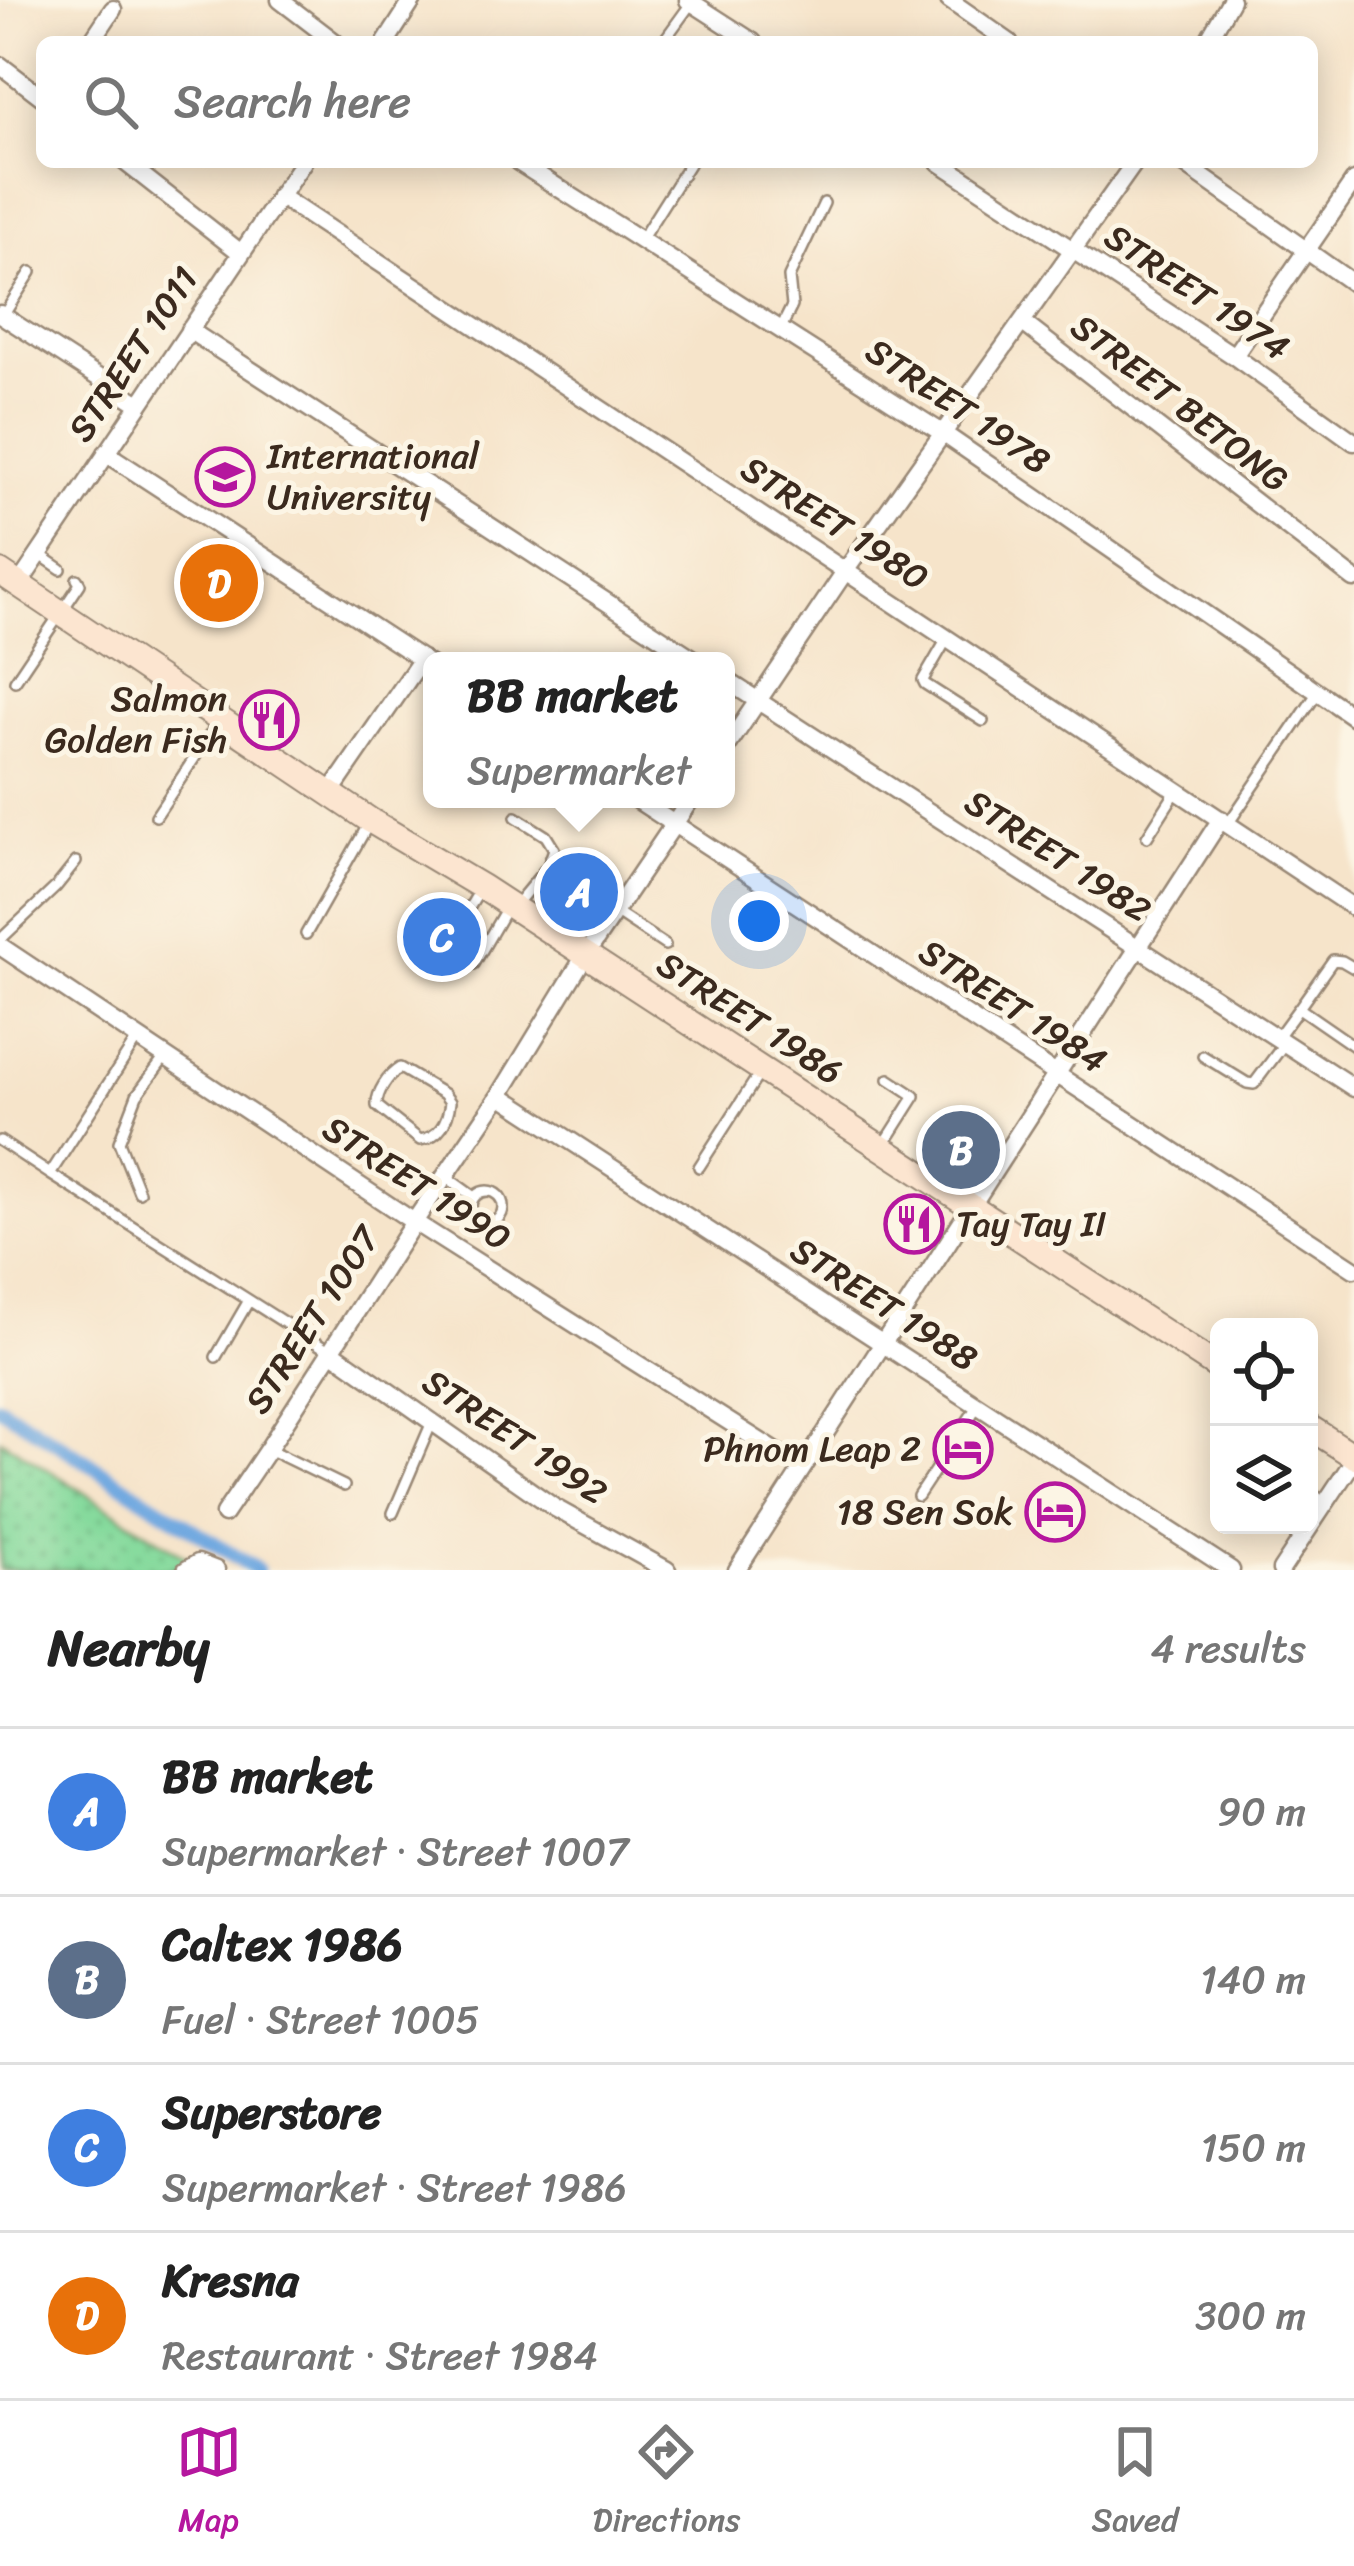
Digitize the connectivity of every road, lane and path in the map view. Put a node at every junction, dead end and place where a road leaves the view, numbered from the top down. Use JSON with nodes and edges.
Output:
{"nodes":[{"id":1,"x":280,"y":0,"type":"edge"},
{"id":2,"x":413,"y":0,"type":"edge"},
{"id":3,"x":949,"y":0,"type":"edge"},
{"id":4,"x":690,"y":1,"type":"edge"},
{"id":5,"x":1226,"y":2,"type":"edge"},
{"id":6,"x":113,"y":9,"type":"dead end"},
{"id":7,"x":95,"y":36,"type":"edge"},
{"id":8,"x":327,"y":36,"type":"edge"},
{"id":9,"x":390,"y":36,"type":"edge"},
{"id":10,"x":667,"y":36,"type":"edge"},
{"id":11,"x":744,"y":36,"type":"edge"},
{"id":12,"x":1001,"y":36,"type":"edge"},
{"id":13,"x":1210,"y":36,"type":"edge"},
{"id":14,"x":0,"y":64,"type":"edge"},
{"id":15,"x":36,"y":93,"type":"edge"},
{"id":16,"x":133,"y":168,"type":"edge"},
{"id":17,"x":299,"y":168,"type":"edge"},
{"id":18,"x":527,"y":168,"type":"edge"},
{"id":19,"x":686,"y":168,"type":"edge"},
{"id":20,"x":948,"y":168,"type":"edge"},
{"id":21,"x":1132,"y":168,"type":"edge"},
{"id":22,"x":1190,"y":168,"type":"edge"},
{"id":23,"x":1354,"y":181,"type":"edge"},
{"id":24,"x":279,"y":196,"type":"junction"},
{"id":25,"x":824,"y":203,"type":"dead end"},
{"id":26,"x":641,"y":240,"type":"junction"},
{"id":27,"x":1306,"y":249,"type":"junction"},
{"id":28,"x":1076,"y":250,"type":"junction"},
{"id":29,"x":241,"y":253,"type":"junction"},
{"id":30,"x":31,"y":272,"type":"dead end"},
{"id":31,"x":1354,"y":284,"type":"edge"},
{"id":32,"x":1,"y":315,"type":"edge"},
{"id":33,"x":1023,"y":323,"type":"junction"},
{"id":34,"x":781,"y":328,"type":"junction"},
{"id":35,"x":189,"y":330,"type":"junction"},
{"id":36,"x":1234,"y":356,"type":"junction"},
{"id":37,"x":139,"y":404,"type":"junction"},
{"id":38,"x":944,"y":434,"type":"junction"},
{"id":39,"x":1354,"y":442,"type":"edge"},
{"id":40,"x":106,"y":453,"type":"junction"},
{"id":41,"x":39,"y":554,"type":"junction"},
{"id":42,"x":61,"y":568,"type":"dead end"},
{"id":43,"x":846,"y":570,"type":"junction"},
{"id":44,"x":6,"y":579,"type":"edge"},
{"id":45,"x":77,"y":579,"type":"dead end"},
{"id":46,"x":1354,"y":579,"type":"edge"},
{"id":47,"x":61,"y":611,"type":"junction"},
{"id":48,"x":948,"y":638,"type":"junction"},
{"id":49,"x":683,"y":652,"type":"edge"},
{"id":50,"x":423,"y":660,"type":"edge"},
{"id":51,"x":423,"y":668,"type":"edge"},
{"id":52,"x":15,"y":681,"type":"dead end"},
{"id":53,"x":735,"y":686,"type":"edge"},
{"id":54,"x":1318,"y":692,"type":"junction"},
{"id":55,"x":758,"y":700,"type":"junction"},
{"id":56,"x":1354,"y":717,"type":"edge"},
{"id":57,"x":220,"y":719,"type":"junction"},
{"id":58,"x":983,"y":721,"type":"dead end"},
{"id":59,"x":735,"y":734,"type":"edge"},
{"id":60,"x":1177,"y":790,"type":"junction"},
{"id":61,"x":330,"y":793,"type":"junction"},
{"id":62,"x":650,"y":808,"type":"edge"},
{"id":63,"x":685,"y":808,"type":"edge"},
{"id":64,"x":156,"y":816,"type":"dead end"},
{"id":65,"x":516,"y":817,"type":"dead end"},
{"id":66,"x":371,"y":821,"type":"junction"},
{"id":67,"x":1224,"y":822,"type":"junction"},
{"id":68,"x":674,"y":824,"type":"junction"},
{"id":69,"x":1147,"y":837,"type":"dead end"},
{"id":70,"x":76,"y":862,"type":"dead end"},
{"id":71,"x":482,"y":887,"type":"junction"},
{"id":72,"x":511,"y":906,"type":"junction"},
{"id":73,"x":1354,"y":908,"type":"edge"},
{"id":74,"x":615,"y":912,"type":"junction"},
{"id":75,"x":306,"y":934,"type":"dead end"},
{"id":76,"x":0,"y":943,"type":"edge"},
{"id":77,"x":665,"y":945,"type":"dead end"},
{"id":78,"x":1136,"y":947,"type":"junction"},
{"id":79,"x":586,"y":955,"type":"junction"},
{"id":80,"x":1354,"y":968,"type":"edge"},
{"id":81,"x":1299,"y":1008,"type":"junction"},
{"id":82,"x":137,"y":1039,"type":"junction"},
{"id":83,"x":1281,"y":1041,"type":"junction"},
{"id":84,"x":1354,"y":1046,"type":"edge"},
{"id":85,"x":1203,"y":1056,"type":"dead end"},
{"id":86,"x":165,"y":1057,"type":"junction"},
{"id":87,"x":762,"y":1069,"type":"junction"},
{"id":88,"x":1055,"y":1074,"type":"junction"},
{"id":89,"x":889,"y":1079,"type":"dead end"},
{"id":90,"x":1354,"y":1088,"type":"edge"},
{"id":91,"x":500,"y":1095,"type":"junction"},
{"id":92,"x":443,"y":1127,"type":"junction"},
{"id":93,"x":0,"y":1141,"type":"edge"},
{"id":94,"x":468,"y":1142,"type":"junction"},
{"id":95,"x":882,"y":1148,"type":"junction"},
{"id":96,"x":947,"y":1156,"type":"dead end"},
{"id":97,"x":699,"y":1167,"type":"dead end"},
{"id":98,"x":50,"y":1174,"type":"junction"},
{"id":99,"x":445,"y":1176,"type":"junction"},
{"id":100,"x":926,"y":1177,"type":"junction"},
{"id":101,"x":139,"y":1192,"type":"dead end"},
{"id":102,"x":474,"y":1197,"type":"dead end"},
{"id":103,"x":970,"y":1206,"type":"junction"},
{"id":104,"x":414,"y":1222,"type":"junction"},
{"id":105,"x":1354,"y":1269,"type":"edge"},
{"id":106,"x":248,"y":1301,"type":"junction"},
{"id":107,"x":883,"y":1342,"type":"junction"},
{"id":108,"x":331,"y":1351,"type":"junction"},
{"id":109,"x":216,"y":1357,"type":"dead end"},
{"id":110,"x":1210,"y":1362,"type":"edge"},
{"id":111,"x":979,"y":1404,"type":"junction"},
{"id":112,"x":432,"y":1422,"type":"junction"},
{"id":113,"x":1318,"y":1433,"type":"edge"},
{"id":114,"x":268,"y":1449,"type":"junction"},
{"id":115,"x":1354,"y":1458,"type":"edge"},
{"id":116,"x":802,"y":1468,"type":"junction"},
{"id":117,"x":344,"y":1486,"type":"dead end"},
{"id":118,"x":918,"y":1496,"type":"dead end"},
{"id":119,"x":1318,"y":1498,"type":"edge"},
{"id":120,"x":1325,"y":1505,"type":"junction"},
{"id":121,"x":393,"y":1513,"type":"dead end"},
{"id":122,"x":224,"y":1514,"type":"dead end"},
{"id":123,"x":186,"y":1570,"type":"edge"},
{"id":124,"x":216,"y":1570,"type":"edge"},
{"id":125,"x":667,"y":1570,"type":"edge"},
{"id":126,"x":737,"y":1570,"type":"edge"},
{"id":127,"x":1231,"y":1570,"type":"edge"},
{"id":128,"x":1281,"y":1570,"type":"edge"}],
"edges":[{"from":1,"to":8,"type":"street"},
{"from":2,"to":9,"type":"street"},
{"from":3,"to":12,"type":"street"},
{"from":4,"to":10,"type":"lane"},
{"from":4,"to":11,"type":"street"},
{"from":5,"to":13,"type":"street"},
{"from":6,"to":7,"type":"street"},
{"from":14,"to":15,"type":"street"},
{"from":16,"to":29,"type":"street"},
{"from":17,"to":24,"type":"street","name":"STREET 1011"},
{"from":18,"to":26,"type":"street","name":"STREET 1978"},
{"from":19,"to":26,"type":"lane"},
{"from":20,"to":28,"type":"street","name":"STREET 1974"},
{"from":21,"to":28,"type":"street"},
{"from":22,"to":27,"type":"street"},
{"from":23,"to":27,"type":"street"},
{"from":24,"to":29,"type":"street","name":"STREET 1011"},
{"from":24,"to":43,"type":"street","name":"STREET 1980"},
{"from":25,"to":34,"type":"lane"},
{"from":26,"to":34,"type":"street","name":"STREET 1978"},
{"from":27,"to":31,"type":"street"},
{"from":27,"to":36,"type":"street"},
{"from":28,"to":33,"type":"street"},
{"from":28,"to":36,"type":"street","name":"STREET 1974"},
{"from":29,"to":35,"type":"street","name":"STREET 1011"},
{"from":30,"to":32,"type":"lane"},
{"from":32,"to":37,"type":"street"},
{"from":33,"to":38,"type":"street"},
{"from":33,"to":46,"type":"street","name":"STREET BETONG"},
{"from":34,"to":38,"type":"street","name":"STREET 1978"},
{"from":35,"to":37,"type":"street","name":"STREET 1011"},
{"from":35,"to":49,"type":"street"},
{"from":36,"to":39,"type":"street","name":"STREET 1974"},
{"from":37,"to":40,"type":"street","name":"STREET 1011"},
{"from":38,"to":43,"type":"street"},
{"from":38,"to":54,"type":"street","name":"STREET 1978"},
{"from":40,"to":41,"type":"street","name":"STREET 1011"},
{"from":40,"to":50,"type":"street"},
{"from":41,"to":42,"type":"lane"},
{"from":41,"to":44,"type":"street","name":"STREET 1011"},
{"from":43,"to":48,"type":"street","name":"STREET 1980"},
{"from":43,"to":55,"type":"street"},
{"from":44,"to":47,"type":"main road","name":"STREET 1986"},
{"from":45,"to":47,"type":"lane"},
{"from":47,"to":52,"type":"lane"},
{"from":47,"to":57,"type":"main road","name":"STREET 1986"},
{"from":48,"to":58,"type":"lane"},
{"from":48,"to":60,"type":"street","name":"STREET 1980"},
{"from":51,"to":61,"type":"street"},
{"from":53,"to":55,"type":"street","name":"STREET 1982"},
{"from":54,"to":56,"type":"street","name":"STREET 1978"},
{"from":54,"to":67,"type":"lane"},
{"from":55,"to":59,"type":"street"},
{"from":55,"to":78,"type":"street","name":"STREET 1982"},
{"from":57,"to":61,"type":"main road","name":"STREET 1986"},
{"from":57,"to":64,"type":"lane"},
{"from":60,"to":67,"type":"street","name":"STREET 1980"},
{"from":60,"to":69,"type":"lane"},
{"from":61,"to":66,"type":"main road","name":"STREET 1986"},
{"from":62,"to":68,"type":"street","name":"STREET 1984"},
{"from":63,"to":68,"type":"street","name":"STREET 1007"},
{"from":65,"to":72,"type":"lane"},
{"from":66,"to":71,"type":"main road","name":"STREET 1986"},
{"from":66,"to":75,"type":"lane"},
{"from":67,"to":73,"type":"street","name":"STREET 1980"},
{"from":67,"to":78,"type":"street"},
{"from":68,"to":74,"type":"street","name":"STREET 1007"},
{"from":68,"to":88,"type":"street","name":"STREET 1984"},
{"from":70,"to":76,"type":"lane"},
{"from":71,"to":72,"type":"main road","name":"STREET 1986"},
{"from":71,"to":72,"type":"lane"},
{"from":72,"to":79,"type":"main road","name":"STREET 1986"},
{"from":74,"to":77,"type":"lane"},
{"from":74,"to":79,"type":"street","name":"STREET 1007"},
{"from":76,"to":82,"type":"street","name":"STREET 1990"},
{"from":78,"to":83,"type":"street","name":"STREET 1982"},
{"from":78,"to":88,"type":"street"},
{"from":79,"to":87,"type":"main road","name":"STREET 1986"},
{"from":79,"to":91,"type":"street","name":"STREET 1007"},
{"from":80,"to":81,"type":"lane"},
{"from":81,"to":83,"type":"lane"},
{"from":81,"to":84,"type":"lane"},
{"from":82,"to":86,"type":"street","name":"STREET 1990"},
{"from":82,"to":98,"type":"lane"},
{"from":83,"to":85,"type":"lane"},
{"from":83,"to":90,"type":"street","name":"STREET 1982"},
{"from":86,"to":101,"type":"lane"},
{"from":86,"to":104,"type":"street","name":"STREET 1990"},
{"from":87,"to":95,"type":"main road","name":"STREET 1986"},
{"from":87,"to":97,"type":"lane"},
{"from":88,"to":103,"type":"street"},
{"from":88,"to":105,"type":"street","name":"STREET 1984"},
{"from":89,"to":95,"type":"lane"},
{"from":91,"to":94,"type":"street","name":"STREET 1007"},
{"from":91,"to":107,"type":"street","name":"STREET 1988"},
{"from":92,"to":92,"type":"lane"},
{"from":92,"to":94,"type":"lane"},
{"from":93,"to":98,"type":"lane"},
{"from":94,"to":99,"type":"street","name":"STREET 1007"},
{"from":95,"to":100,"type":"main road","name":"STREET 1986"},
{"from":96,"to":100,"type":"lane"},
{"from":98,"to":106,"type":"lane"},
{"from":99,"to":102,"type":"lane"},
{"from":99,"to":104,"type":"street","name":"STREET 1007"},
{"from":100,"to":103,"type":"main road","name":"STREET 1986"},
{"from":103,"to":107,"type":"street"},
{"from":103,"to":110,"type":"main road","name":"STREET 1986"},
{"from":104,"to":108,"type":"street","name":"STREET 1007"},
{"from":104,"to":116,"type":"street","name":"STREET 1990"},
{"from":106,"to":108,"type":"lane"},
{"from":106,"to":109,"type":"lane"},
{"from":107,"to":111,"type":"street","name":"STREET 1988"},
{"from":107,"to":116,"type":"street"},
{"from":108,"to":112,"type":"street","name":"STREET 1992"},
{"from":108,"to":114,"type":"street","name":"STREET 1007"},
{"from":111,"to":118,"type":"lane"},
{"from":111,"to":127,"type":"street","name":"STREET 1988"},
{"from":112,"to":121,"type":"lane"},
{"from":112,"to":125,"type":"street","name":"STREET 1992"},
{"from":113,"to":115,"type":"main road"},
{"from":114,"to":117,"type":"lane"},
{"from":114,"to":122,"type":"street","name":"STREET 1007"},
{"from":115,"to":120,"type":"street"},
{"from":116,"to":126,"type":"street"},
{"from":119,"to":120,"type":"lane"},
{"from":120,"to":128,"type":"street"},
{"from":123,"to":124,"type":"street"}]}
